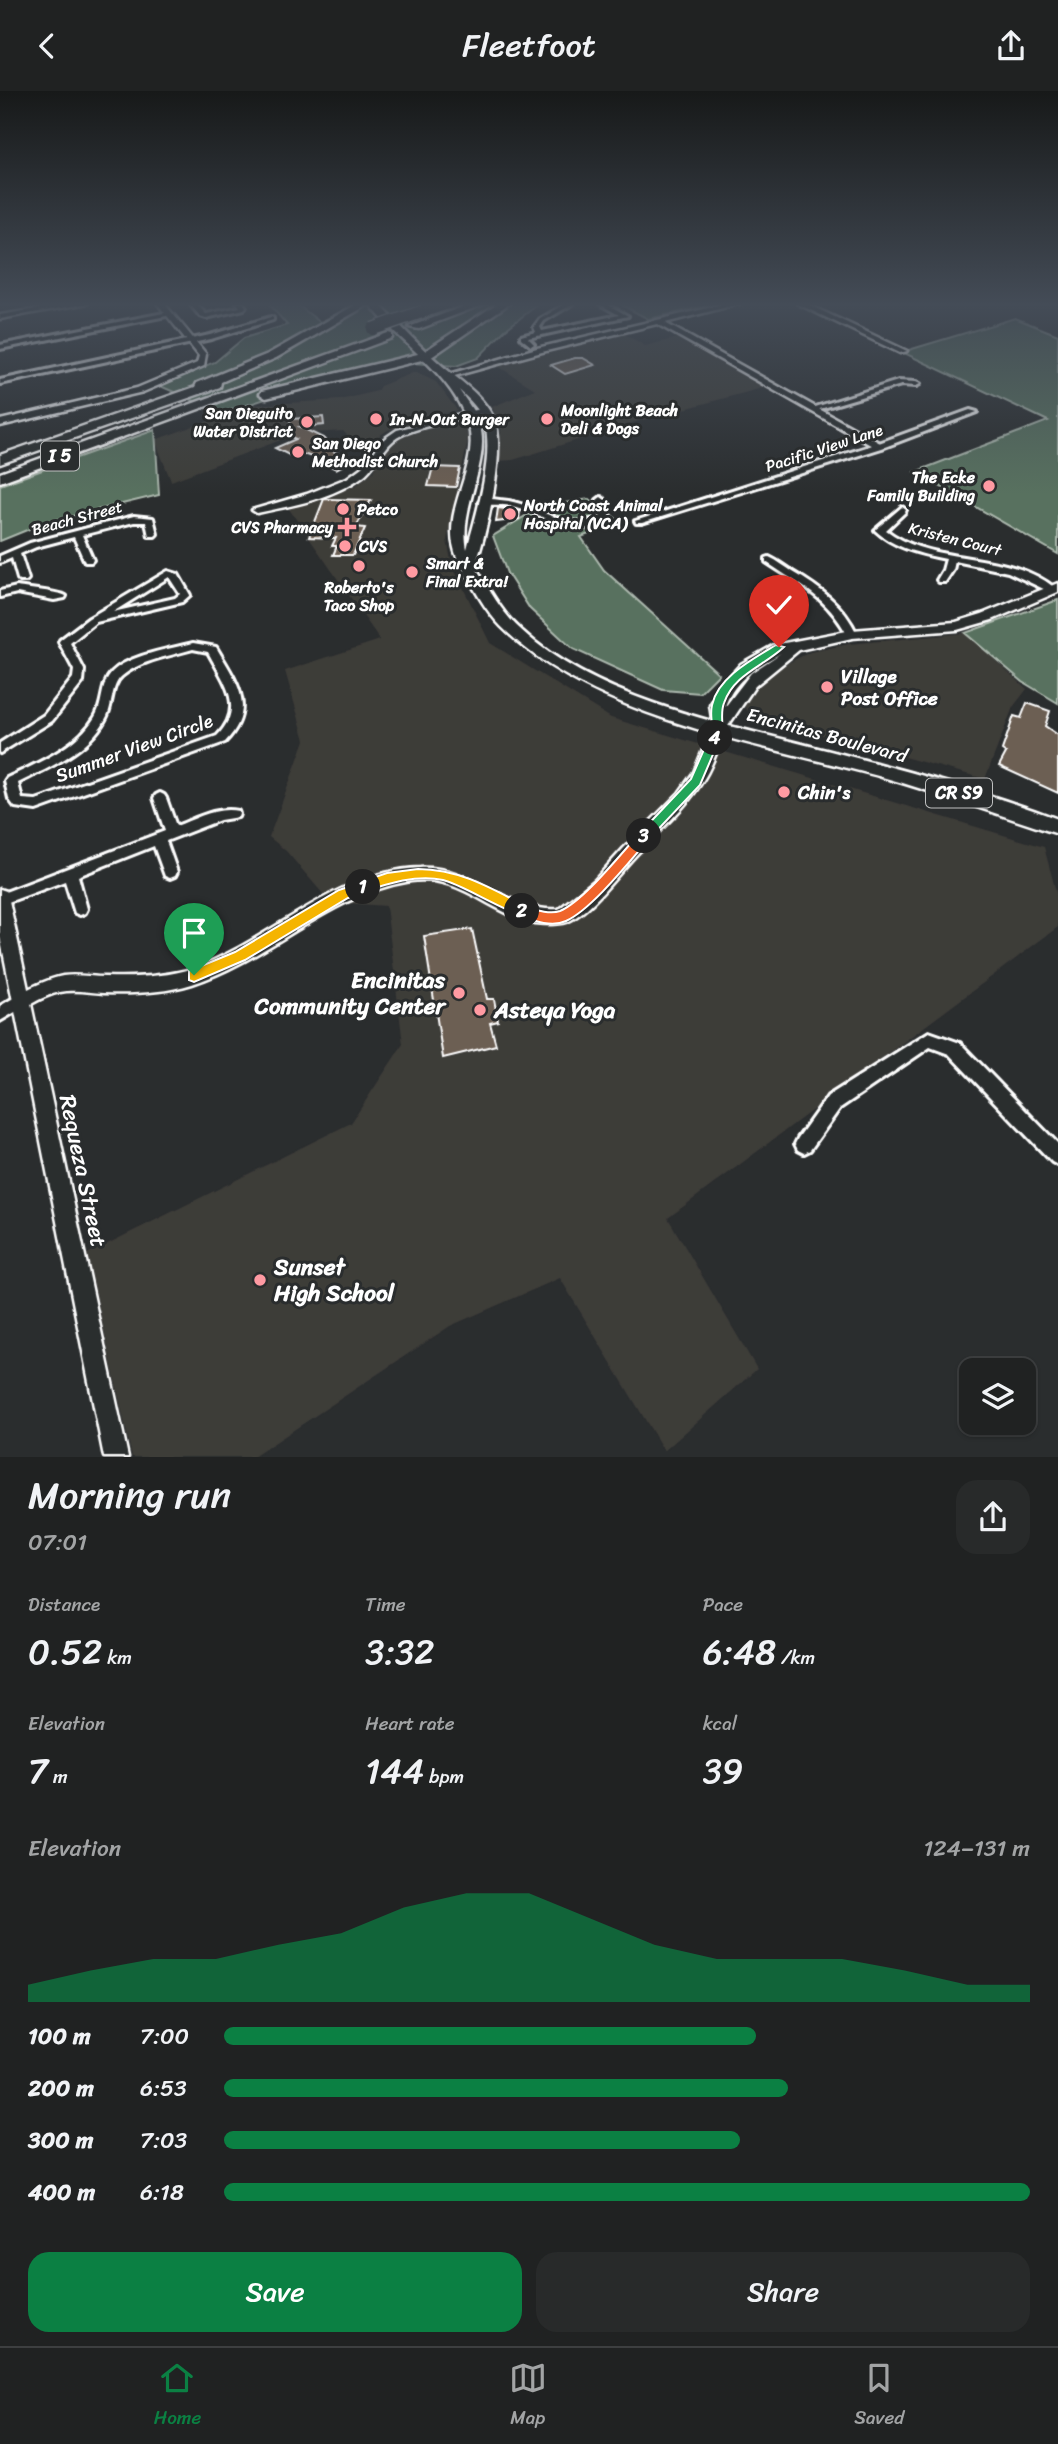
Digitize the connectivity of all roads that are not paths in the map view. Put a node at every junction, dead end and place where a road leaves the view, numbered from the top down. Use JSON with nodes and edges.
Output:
{"nodes":[{"id":1,"x":73,"y":367,"type":"edge"},
{"id":2,"x":197,"y":367,"type":"edge"},
{"id":3,"x":247,"y":367,"type":"edge"},
{"id":4,"x":278,"y":367,"type":"edge"},
{"id":5,"x":280,"y":367,"type":"edge"},
{"id":6,"x":288,"y":367,"type":"edge"},
{"id":7,"x":293,"y":367,"type":"edge"},
{"id":8,"x":380,"y":367,"type":"edge"},
{"id":9,"x":437,"y":367,"type":"edge"},
{"id":10,"x":481,"y":367,"type":"edge"},
{"id":11,"x":738,"y":367,"type":"edge"},
{"id":12,"x":447,"y":376,"type":"junction"},
{"id":13,"x":0,"y":382,"type":"edge"},
{"id":14,"x":916,"y":384,"type":"dead end"},
{"id":15,"x":813,"y":409,"type":"junction"},
{"id":16,"x":477,"y":412,"type":"junction"},
{"id":17,"x":973,"y":412,"type":"dead end"},
{"id":18,"x":0,"y":423,"type":"edge"},
{"id":19,"x":119,"y":435,"type":"junction"},
{"id":20,"x":879,"y":446,"type":"junction"},
{"id":21,"x":22,"y":453,"type":"junction"},
{"id":22,"x":0,"y":463,"type":"edge"},
{"id":23,"x":0,"y":475,"type":"edge"},
{"id":24,"x":601,"y":500,"type":"dead end"},
{"id":25,"x":483,"y":502,"type":"junction"},
{"id":26,"x":682,"y":508,"type":"joint"},
{"id":27,"x":257,"y":510,"type":"dead end"},
{"id":28,"x":902,"y":510,"type":"dead end"},
{"id":29,"x":639,"y":521,"type":"dead end"},
{"id":30,"x":77,"y":534,"type":"junction"},
{"id":31,"x":152,"y":534,"type":"dead end"},
{"id":32,"x":15,"y":553,"type":"junction"},
{"id":33,"x":951,"y":555,"type":"junction"},
{"id":34,"x":0,"y":560,"type":"edge"},
{"id":35,"x":88,"y":560,"type":"dead end"},
{"id":36,"x":769,"y":560,"type":"dead end"},
{"id":37,"x":469,"y":565,"type":"junction"},
{"id":38,"x":23,"y":579,"type":"dead end"},
{"id":39,"x":942,"y":580,"type":"dead end"},
{"id":40,"x":1054,"y":588,"type":"edge"},
{"id":41,"x":0,"y":594,"type":"edge"},
{"id":42,"x":61,"y":596,"type":"dead end"},
{"id":43,"x":93,"y":620,"type":"junction"},
{"id":44,"x":852,"y":634,"type":"junction"},
{"id":45,"x":719,"y":728,"type":"junction"},
{"id":46,"x":0,"y":749,"type":"edge"},
{"id":47,"x":5,"y":782,"type":"edge"},
{"id":48,"x":160,"y":798,"type":"dead end"},
{"id":49,"x":233,"y":814,"type":"dead end"},
{"id":50,"x":1058,"y":827,"type":"edge"},
{"id":51,"x":172,"y":833,"type":"junction"},
{"id":52,"x":158,"y":838,"type":"junction"},
{"id":53,"x":170,"y":872,"type":"dead end"},
{"id":54,"x":70,"y":873,"type":"junction"},
{"id":55,"x":0,"y":898,"type":"edge"},
{"id":56,"x":80,"y":909,"type":"dead end"},
{"id":57,"x":22,"y":1000,"type":"junction"},
{"id":58,"x":0,"y":1014,"type":"edge"},
{"id":59,"x":804,"y":1144,"type":"dead end"},
{"id":60,"x":1058,"y":1156,"type":"edge"},
{"id":61,"x":116,"y":1457,"type":"edge"}],
"edges":[{"from":1,"to":13,"type":"street"},
{"from":2,"to":18,"type":"street"},
{"from":3,"to":21,"type":"highway"},
{"from":4,"to":21,"type":"highway","number":"I 5"},
{"from":5,"to":22,"type":"highway"},
{"from":6,"to":23,"type":"highway"},
{"from":7,"to":19,"type":"highway","number":"I 5"},
{"from":8,"to":19,"type":"highway"},
{"from":9,"to":12,"type":"main road","name":"Encinitas Boulevard","number":"CR S9"},
{"from":10,"to":12,"type":"street"},
{"from":11,"to":15,"type":"street"},
{"from":12,"to":16,"type":"main road","name":"Encinitas Boulevard","number":"CR S9"},
{"from":14,"to":15,"type":"street"},
{"from":15,"to":20,"type":"street"},
{"from":16,"to":25,"type":"main road","name":"Encinitas Boulevard","number":"CR S9"},
{"from":16,"to":27,"type":"street"},
{"from":16,"to":37,"type":"main road","name":"Encinitas Boulevard","number":"CR S9"},
{"from":17,"to":20,"type":"street","name":"Pacific View Lane"},
{"from":19,"to":23,"type":"highway","number":"I 5"},
{"from":20,"to":26,"type":"street","name":"Pacific View Lane"},
{"from":21,"to":22,"type":"highway","number":"I 5"},
{"from":24,"to":25,"type":"street"},
{"from":25,"to":37,"type":"main road","name":"Encinitas Boulevard","number":"CR S9"},
{"from":26,"to":29,"type":"street"},
{"from":28,"to":33,"type":"street","name":"Kristen Court"},
{"from":30,"to":31,"type":"street","name":"Beach Street"},
{"from":30,"to":32,"type":"street","name":"Beach Street"},
{"from":30,"to":35,"type":"street"},
{"from":32,"to":34,"type":"street","name":"Beach Street"},
{"from":32,"to":38,"type":"street"},
{"from":33,"to":39,"type":"street"},
{"from":33,"to":40,"type":"street","name":"Kristen Court"},
{"from":36,"to":44,"type":"street"},
{"from":37,"to":45,"type":"main road","name":"Encinitas Boulevard","number":"CR S9"},
{"from":40,"to":44,"type":"main road"},
{"from":41,"to":42,"type":"street"},
{"from":43,"to":43,"type":"street"},
{"from":43,"to":46,"type":"street"},
{"from":44,"to":45,"type":"main road"},
{"from":45,"to":50,"type":"main road","name":"Encinitas Boulevard","number":"CR S9"},
{"from":45,"to":57,"type":"street"},
{"from":47,"to":47,"type":"street","name":"Summer View Circle"},
{"from":48,"to":51,"type":"street"},
{"from":49,"to":51,"type":"street"},
{"from":51,"to":52,"type":"street"},
{"from":52,"to":53,"type":"street"},
{"from":52,"to":54,"type":"street"},
{"from":54,"to":55,"type":"street"},
{"from":54,"to":56,"type":"street"},
{"from":55,"to":57,"type":"street","name":"Requeza Street"},
{"from":57,"to":58,"type":"street"},
{"from":57,"to":61,"type":"street","name":"Requeza Street"},
{"from":59,"to":60,"type":"street"}]}
